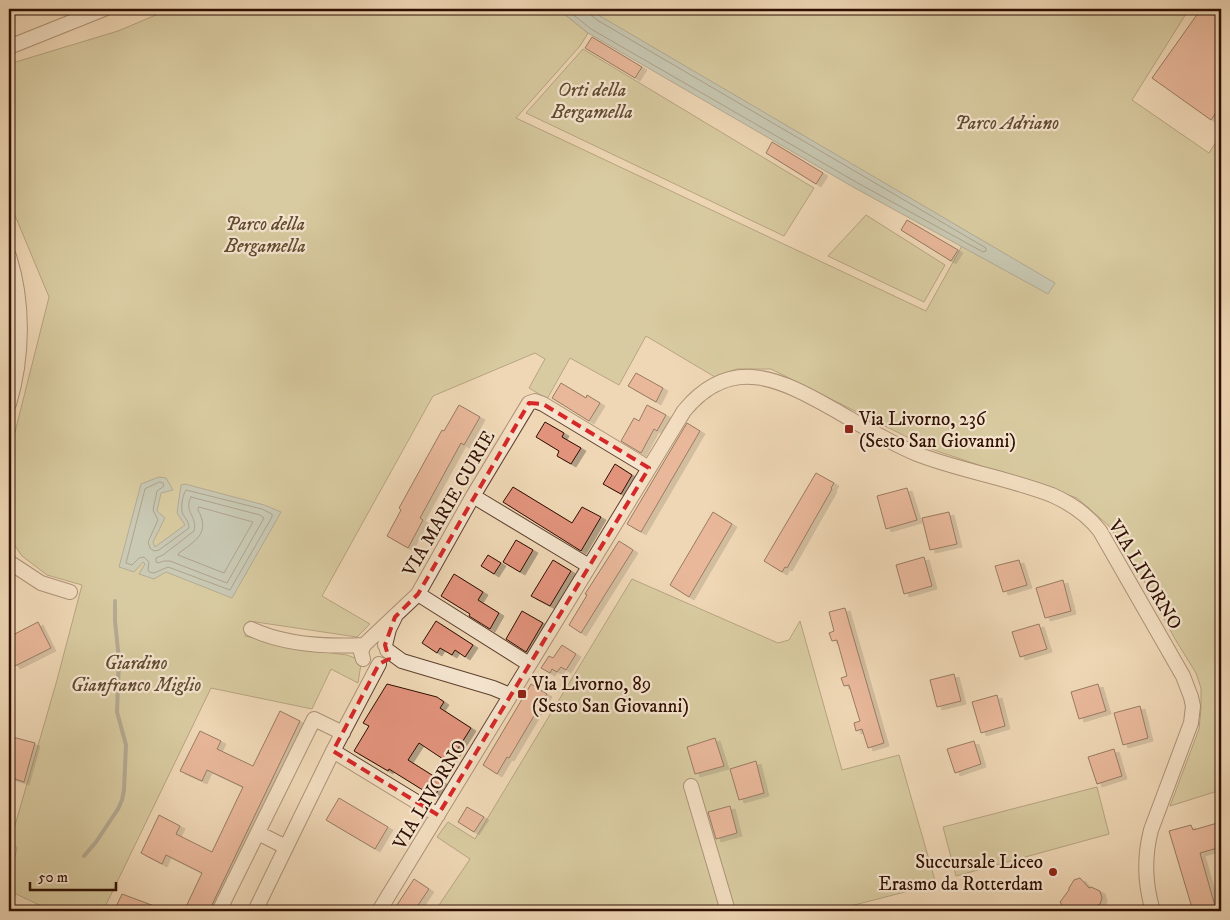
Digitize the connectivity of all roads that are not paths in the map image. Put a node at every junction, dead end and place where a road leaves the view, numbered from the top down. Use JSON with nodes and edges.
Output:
{"nodes":[{"id":1,"x":104,"y":9,"type":"edge"},
{"id":2,"x":9,"y":47,"type":"edge"},
{"id":3,"x":9,"y":256,"type":"edge"},
{"id":4,"x":9,"y":404,"type":"edge"},
{"id":5,"x":649,"y":468,"type":"junction"},
{"id":6,"x":473,"y":496,"type":"junction"},
{"id":7,"x":9,"y":562,"type":"edge"},
{"id":8,"x":589,"y":566,"type":"junction"},
{"id":9,"x":70,"y":592,"type":"dead end"},
{"id":10,"x":418,"y":594,"type":"junction"},
{"id":11,"x":395,"y":617,"type":"junction"},
{"id":12,"x":251,"y":629,"type":"dead end"},
{"id":13,"x":365,"y":643,"type":"junction"},
{"id":14,"x":333,"y":646,"type":"junction"},
{"id":15,"x":386,"y":648,"type":"junction"},
{"id":16,"x":364,"y":660,"type":"junction"},
{"id":17,"x":402,"y":661,"type":"junction"},
{"id":18,"x":380,"y":664,"type":"junction"},
{"id":19,"x":529,"y":664,"type":"junction"},
{"id":20,"x":362,"y":695,"type":"junction"},
{"id":21,"x":510,"y":695,"type":"junction"},
{"id":22,"x":342,"y":733,"type":"junction"},
{"id":23,"x":333,"y":751,"type":"junction"},
{"id":24,"x":691,"y":786,"type":"dead end"},
{"id":25,"x":438,"y":815,"type":"junction"},
{"id":26,"x":258,"y":833,"type":"junction"},
{"id":27,"x":286,"y":847,"type":"junction"},
{"id":28,"x":219,"y":911,"type":"edge"},
{"id":29,"x":255,"y":911,"type":"edge"},
{"id":30,"x":379,"y":911,"type":"edge"},
{"id":31,"x":728,"y":911,"type":"edge"},
{"id":32,"x":1152,"y":911,"type":"edge"}],
"edges":[{"from":1,"to":2,"type":"street"},
{"from":3,"to":4,"type":"street"},
{"from":5,"to":6,"type":"street","name":"VIA MARIE CURIE"},
{"from":5,"to":8,"type":"street","name":"VIA LIVORNO"},
{"from":5,"to":32,"type":"street","name":"VIA LIVORNO"},
{"from":6,"to":8,"type":"street"},
{"from":6,"to":10,"type":"street","name":"VIA MARIE CURIE"},
{"from":7,"to":9,"type":"street"},
{"from":8,"to":19,"type":"street","name":"VIA LIVORNO"},
{"from":10,"to":11,"type":"street","name":"VIA MARIE CURIE"},
{"from":10,"to":19,"type":"street"},
{"from":11,"to":13,"type":"street","name":"VIA MARIE CURIE"},
{"from":11,"to":15,"type":"street","name":"VIA MARIE CURIE"},
{"from":12,"to":14,"type":"street"},
{"from":13,"to":14,"type":"street"},
{"from":13,"to":15,"type":"street"},
{"from":13,"to":16,"type":"street"},
{"from":14,"to":16,"type":"street"},
{"from":15,"to":17,"type":"street"},
{"from":15,"to":18,"type":"street"},
{"from":16,"to":18,"type":"street"},
{"from":16,"to":20,"type":"street"},
{"from":17,"to":18,"type":"street"},
{"from":17,"to":21,"type":"street"},
{"from":18,"to":20,"type":"street"},
{"from":19,"to":21,"type":"street","name":"VIA LIVORNO"},
{"from":20,"to":22,"type":"street"},
{"from":21,"to":25,"type":"street","name":"VIA LIVORNO"},
{"from":22,"to":23,"type":"street"},
{"from":22,"to":26,"type":"street"},
{"from":23,"to":25,"type":"street"},
{"from":23,"to":27,"type":"street"},
{"from":24,"to":31,"type":"street"},
{"from":25,"to":30,"type":"street","name":"VIA LIVORNO"},
{"from":26,"to":27,"type":"street"},
{"from":26,"to":28,"type":"street"},
{"from":27,"to":29,"type":"street"}]}
